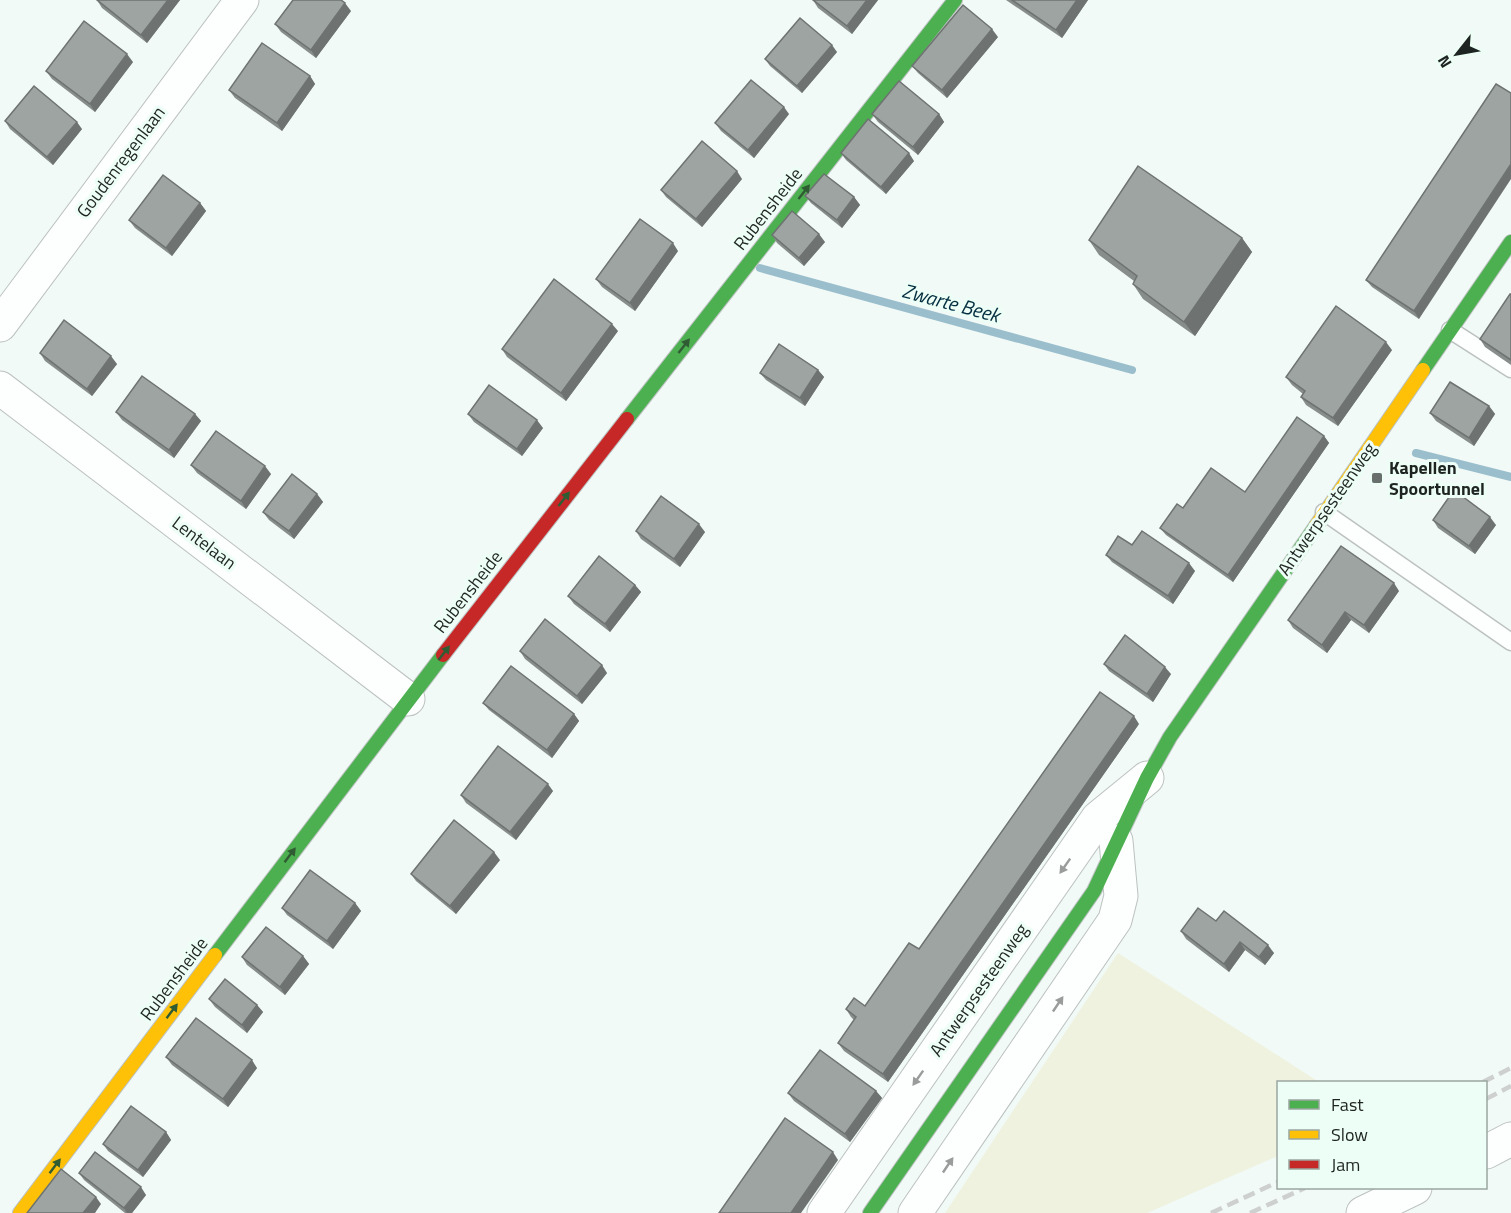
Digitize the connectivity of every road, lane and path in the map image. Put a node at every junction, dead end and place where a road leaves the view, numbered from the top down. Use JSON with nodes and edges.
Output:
{"nodes":[{"id":1,"x":242,"y":0,"type":"edge"},
{"id":2,"x":955,"y":0,"type":"edge"},
{"id":3,"x":1511,"y":242,"type":"edge"},
{"id":4,"x":0,"y":324,"type":"edge"},
{"id":5,"x":1450,"y":330,"type":"junction"},
{"id":6,"x":1511,"y":369,"type":"edge"},
{"id":7,"x":0,"y":388,"type":"edge"},
{"id":8,"x":1324,"y":512,"type":"junction"},
{"id":9,"x":1511,"y":642,"type":"edge"},
{"id":10,"x":408,"y":699,"type":"junction"},
{"id":11,"x":1146,"y":778,"type":"junction"},
{"id":12,"x":1116,"y":841,"type":"junction"},
{"id":13,"x":1511,"y":1139,"type":"edge"},
{"id":14,"x":1487,"y":1151,"type":"edge"},
{"id":15,"x":1413,"y":1189,"type":"edge"},
{"id":16,"x":20,"y":1213,"type":"edge"},
{"id":17,"x":824,"y":1213,"type":"edge"},
{"id":18,"x":870,"y":1213,"type":"edge"},
{"id":19,"x":915,"y":1213,"type":"edge"},
{"id":20,"x":1363,"y":1213,"type":"edge"}],
"edges":[{"from":1,"to":4,"type":"street","name":"Goudenregenlaan"},
{"from":10,"to":2,"type":"street","name":"Rubensheide","one_way":true},
{"from":3,"to":5,"type":"street","name":"Antwerpsesteenweg"},
{"from":5,"to":6,"type":"lane"},
{"from":5,"to":8,"type":"street","name":"Antwerpsesteenweg"},
{"from":7,"to":10,"type":"street","name":"Lentelaan"},
{"from":8,"to":9,"type":"lane"},
{"from":8,"to":11,"type":"street","name":"Antwerpsesteenweg"},
{"from":16,"to":10,"type":"street","name":"Rubensheide","one_way":true},
{"from":11,"to":12,"type":"street","name":"Antwerpsesteenweg"},
{"from":11,"to":17,"type":"street","name":"Antwerpsesteenweg","one_way":true},
{"from":12,"to":18,"type":"street","name":"Antwerpsesteenweg"},
{"from":19,"to":12,"type":"street","one_way":true},
{"from":13,"to":14,"type":"street"},
{"from":15,"to":20,"type":"street"}]}
